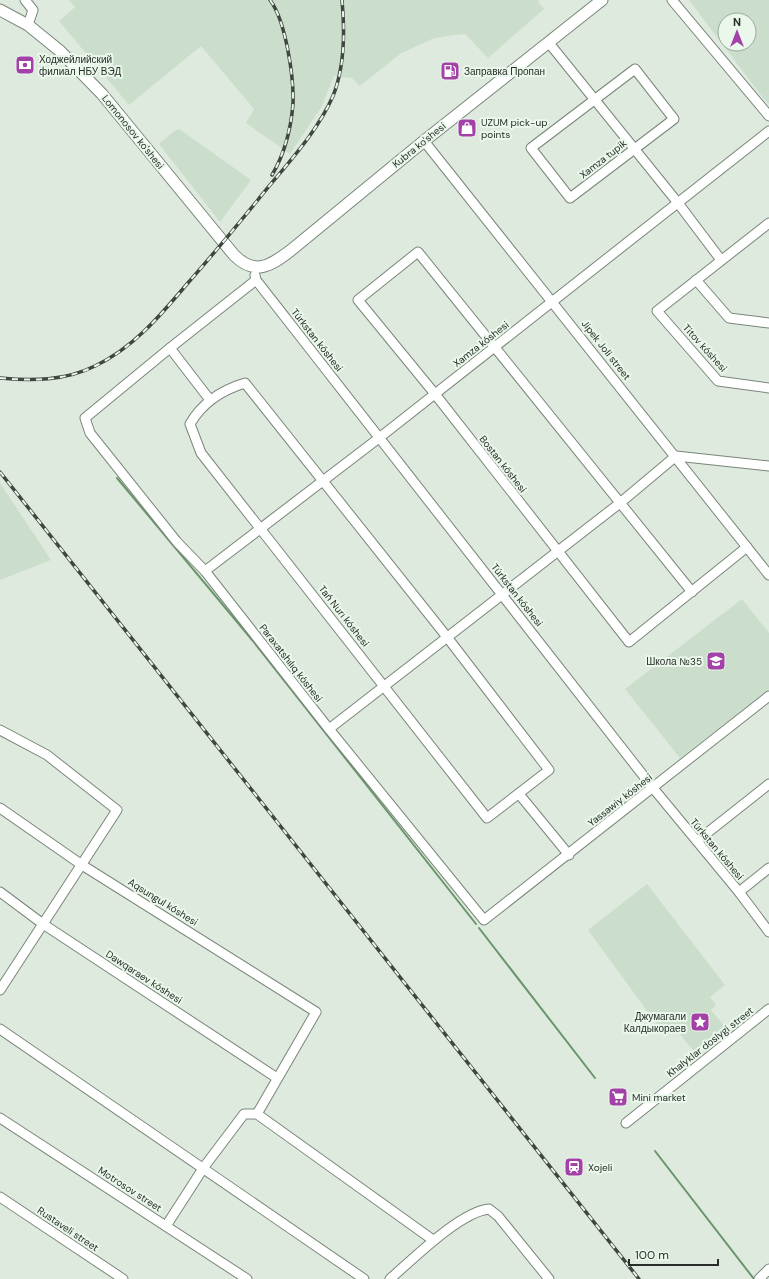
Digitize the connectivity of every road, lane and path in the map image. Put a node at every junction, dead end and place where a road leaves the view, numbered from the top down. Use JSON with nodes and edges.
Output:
{"nodes":[{"id":1,"x":25,"y":0,"type":"edge"},
{"id":2,"x":602,"y":0,"type":"edge"},
{"id":3,"x":672,"y":0,"type":"edge"},
{"id":4,"x":0,"y":10,"type":"edge"},
{"id":5,"x":28,"y":25,"type":"junction"},
{"id":6,"x":549,"y":43,"type":"junction"},
{"id":7,"x":595,"y":99,"type":"junction"},
{"id":8,"x":769,"y":116,"type":"edge"},
{"id":9,"x":769,"y":131,"type":"edge"},
{"id":10,"x":424,"y":141,"type":"junction"},
{"id":11,"x":635,"y":149,"type":"junction"},
{"id":12,"x":678,"y":203,"type":"junction"},
{"id":13,"x":769,"y":222,"type":"edge"},
{"id":14,"x":721,"y":260,"type":"junction"},
{"id":15,"x":253,"y":268,"type":"junction"},
{"id":16,"x":256,"y":280,"type":"junction"},
{"id":17,"x":696,"y":280,"type":"junction"},
{"id":18,"x":553,"y":301,"type":"junction"},
{"id":19,"x":769,"y":323,"type":"edge"},
{"id":20,"x":495,"y":347,"type":"junction"},
{"id":21,"x":170,"y":348,"type":"junction"},
{"id":22,"x":769,"y":388,"type":"edge"},
{"id":23,"x":435,"y":394,"type":"junction"},
{"id":24,"x":210,"y":400,"type":"junction"},
{"id":25,"x":379,"y":438,"type":"junction"},
{"id":26,"x":676,"y":456,"type":"junction"},
{"id":27,"x":769,"y":466,"type":"edge"},
{"id":28,"x":323,"y":480,"type":"junction"},
{"id":29,"x":620,"y":503,"type":"junction"},
{"id":30,"x":261,"y":528,"type":"junction"},
{"id":31,"x":748,"y":547,"type":"junction"},
{"id":32,"x":557,"y":552,"type":"junction"},
{"id":33,"x":205,"y":571,"type":"junction"},
{"id":34,"x":769,"y":574,"type":"edge"},
{"id":35,"x":692,"y":592,"type":"junction"},
{"id":36,"x":502,"y":594,"type":"junction"},
{"id":37,"x":447,"y":637,"type":"junction"},
{"id":38,"x":385,"y":686,"type":"junction"},
{"id":39,"x":769,"y":696,"type":"edge"},
{"id":40,"x":329,"y":729,"type":"junction"},
{"id":41,"x":0,"y":730,"type":"edge"},
{"id":42,"x":769,"y":784,"type":"edge"},
{"id":43,"x":653,"y":788,"type":"junction"},
{"id":44,"x":519,"y":794,"type":"junction"},
{"id":45,"x":0,"y":808,"type":"edge"},
{"id":46,"x":697,"y":841,"type":"junction"},
{"id":47,"x":569,"y":855,"type":"junction"},
{"id":48,"x":82,"y":865,"type":"junction"},
{"id":49,"x":769,"y":868,"type":"edge"},
{"id":50,"x":0,"y":892,"type":"edge"},
{"id":51,"x":739,"y":892,"type":"junction"},
{"id":52,"x":484,"y":920,"type":"joint"},
{"id":53,"x":43,"y":924,"type":"junction"},
{"id":54,"x":769,"y":932,"type":"edge"},
{"id":55,"x":1,"y":988,"type":"edge"},
{"id":56,"x":769,"y":1009,"type":"edge"},
{"id":57,"x":0,"y":1029,"type":"edge"},
{"id":58,"x":277,"y":1078,"type":"junction"},
{"id":59,"x":257,"y":1114,"type":"junction"},
{"id":60,"x":0,"y":1118,"type":"edge"},
{"id":61,"x":626,"y":1123,"type":"dead end"},
{"id":62,"x":204,"y":1167,"type":"junction"},
{"id":63,"x":0,"y":1197,"type":"edge"},
{"id":64,"x":166,"y":1226,"type":"junction"},
{"id":65,"x":433,"y":1240,"type":"junction"},
{"id":66,"x":769,"y":1269,"type":"edge"},
{"id":67,"x":762,"y":1278,"type":"edge"},
{"id":68,"x":123,"y":1279,"type":"edge"},
{"id":69,"x":248,"y":1279,"type":"edge"},
{"id":70,"x":364,"y":1279,"type":"edge"},
{"id":71,"x":390,"y":1279,"type":"edge"},
{"id":72,"x":549,"y":1279,"type":"edge"}],
"edges":[{"from":1,"to":5,"type":"street"},
{"from":2,"to":6,"type":"main road","name":"Kubra ko'shesi"},
{"from":3,"to":8,"type":"street"},
{"from":4,"to":5,"type":"main road","name":"Lomonosov ko'shesi"},
{"from":5,"to":15,"type":"main road","name":"Lomonosov ko'shesi"},
{"from":6,"to":7,"type":"street"},
{"from":6,"to":10,"type":"main road","name":"Kubra ko'shesi"},
{"from":7,"to":11,"type":"street"},
{"from":7,"to":11,"type":"street","name":"Xamza tupik"},
{"from":7,"to":11,"type":"street","name":"Xamza tupik"},
{"from":9,"to":12,"type":"street","name":"Xamza kóshesi"},
{"from":10,"to":15,"type":"main road","name":"Kubra ko'shesi"},
{"from":10,"to":18,"type":"street","name":"Jipek Joli street"},
{"from":11,"to":12,"type":"street"},
{"from":12,"to":14,"type":"street"},
{"from":12,"to":18,"type":"street","name":"Xamza kóshesi"},
{"from":13,"to":14,"type":"street"},
{"from":14,"to":17,"type":"street"},
{"from":15,"to":16,"type":"street","name":"Túrkstan kóshesi"},
{"from":16,"to":21,"type":"street"},
{"from":16,"to":25,"type":"street","name":"Túrkstan kóshesi"},
{"from":17,"to":19,"type":"street"},
{"from":17,"to":22,"type":"street","name":"Titov kóshesi"},
{"from":18,"to":20,"type":"street","name":"Xamza kóshesi"},
{"from":18,"to":26,"type":"street","name":"Jipek Joli street"},
{"from":20,"to":23,"type":"street","name":"Xamza kóshesi"},
{"from":20,"to":23,"type":"street","name":"Bostan kóshesi"},
{"from":20,"to":29,"type":"street"},
{"from":21,"to":24,"type":"street"},
{"from":21,"to":33,"type":"street","name":"Paraxatshılıq kóshesi"},
{"from":23,"to":25,"type":"street","name":"Xamza kóshesi"},
{"from":23,"to":32,"type":"street","name":"Bostan kóshesi"},
{"from":24,"to":28,"type":"street"},
{"from":24,"to":30,"type":"street","name":"Tań Nurı kóshesi"},
{"from":25,"to":28,"type":"street","name":"Xamza kóshesi"},
{"from":25,"to":36,"type":"street","name":"Túrkstan kóshesi"},
{"from":26,"to":27,"type":"street"},
{"from":26,"to":29,"type":"street"},
{"from":26,"to":31,"type":"street","name":"Jipek Joli street"},
{"from":28,"to":30,"type":"street","name":"Xamza kóshesi"},
{"from":28,"to":37,"type":"street"},
{"from":29,"to":32,"type":"street"},
{"from":29,"to":35,"type":"street"},
{"from":30,"to":33,"type":"street","name":"Xamza kóshesi"},
{"from":30,"to":38,"type":"street","name":"Tań Nurı kóshesi"},
{"from":31,"to":34,"type":"street","name":"Jipek Joli street"},
{"from":31,"to":35,"type":"street"},
{"from":32,"to":35,"type":"street","name":"Bostan kóshesi"},
{"from":32,"to":36,"type":"street"},
{"from":33,"to":40,"type":"street","name":"Paraxatshılıq kóshesi"},
{"from":36,"to":37,"type":"street"},
{"from":36,"to":43,"type":"street","name":"Túrkstan kóshesi"},
{"from":37,"to":38,"type":"street"},
{"from":37,"to":44,"type":"street"},
{"from":38,"to":40,"type":"street"},
{"from":38,"to":44,"type":"street","name":"Tań Nurı kóshesi"},
{"from":39,"to":43,"type":"street","name":"Yassawiy kóshesi"},
{"from":40,"to":52,"type":"street","name":"Paraxatshılıq kóshesi"},
{"from":41,"to":48,"type":"street"},
{"from":42,"to":46,"type":"street"},
{"from":43,"to":46,"type":"street","name":"Túrkstan kóshesi"},
{"from":43,"to":47,"type":"street","name":"Yassawiy kóshesi"},
{"from":44,"to":47,"type":"street"},
{"from":45,"to":48,"type":"street","name":"Aqsungul kóshesi"},
{"from":46,"to":51,"type":"street","name":"Túrkstan kóshesi"},
{"from":47,"to":52,"type":"street","name":"Yassawiy kóshesi"},
{"from":48,"to":53,"type":"street"},
{"from":48,"to":58,"type":"street","name":"Aqsungul kóshesi"},
{"from":49,"to":51,"type":"street"},
{"from":50,"to":53,"type":"street","name":"Dawqaraev kóshesi"},
{"from":51,"to":54,"type":"street","name":"Túrkstan kóshesi"},
{"from":53,"to":55,"type":"street"},
{"from":53,"to":58,"type":"street","name":"Dawqaraev kóshesi"},
{"from":56,"to":61,"type":"street","name":"Khalyklar doslygi street"},
{"from":57,"to":62,"type":"street"},
{"from":58,"to":59,"type":"street"},
{"from":59,"to":62,"type":"street"},
{"from":59,"to":65,"type":"street"},
{"from":60,"to":64,"type":"street","name":"Motrosov street"},
{"from":62,"to":64,"type":"street"},
{"from":62,"to":70,"type":"street"},
{"from":63,"to":68,"type":"street","name":"Rustaveli street"},
{"from":64,"to":69,"type":"street","name":"Motrosov street"},
{"from":65,"to":71,"type":"street"},
{"from":65,"to":72,"type":"street"},
{"from":66,"to":67,"type":"street"}]}
